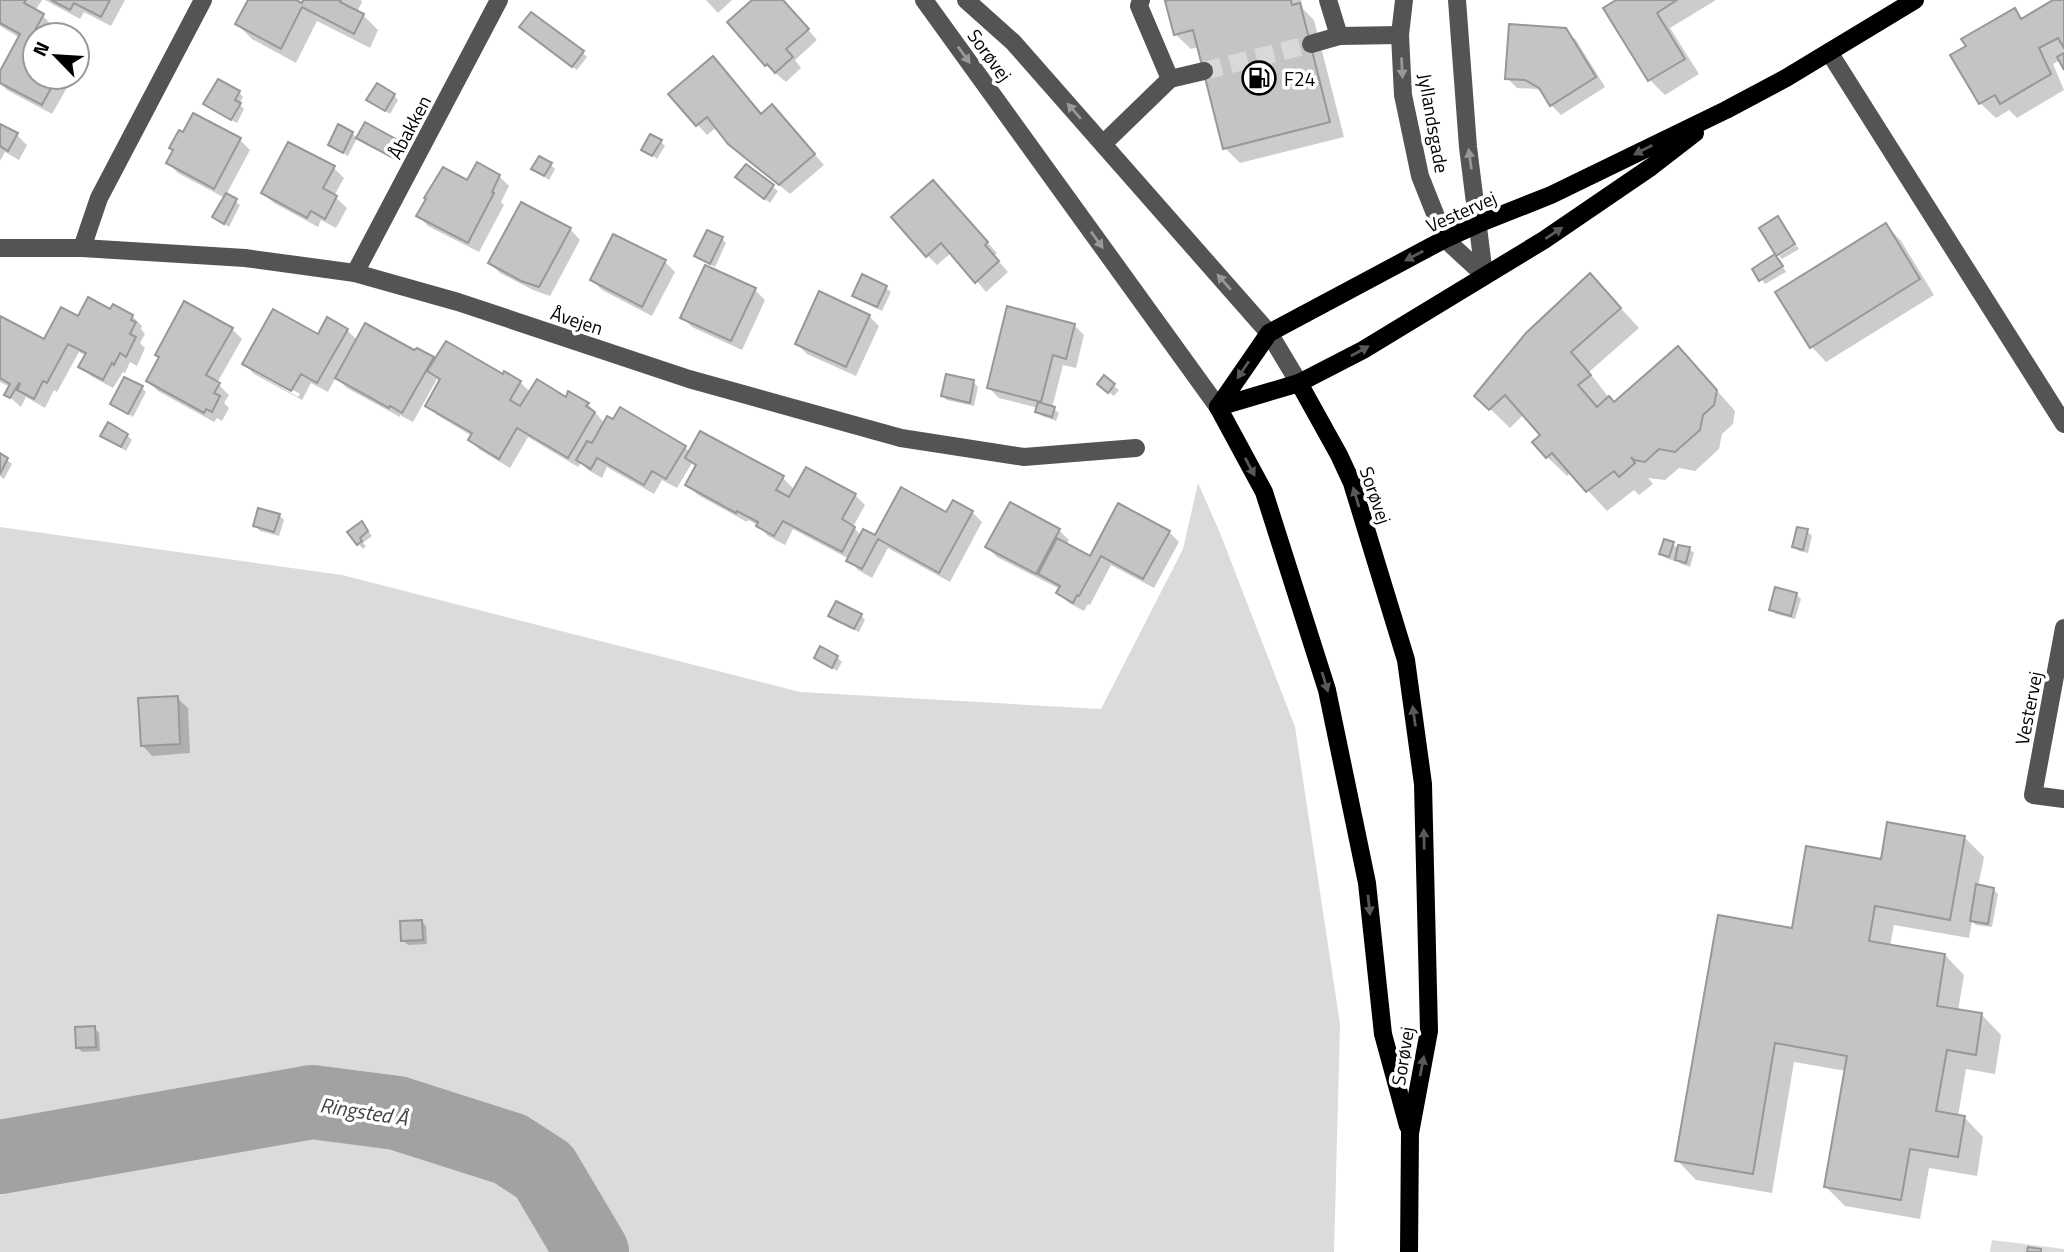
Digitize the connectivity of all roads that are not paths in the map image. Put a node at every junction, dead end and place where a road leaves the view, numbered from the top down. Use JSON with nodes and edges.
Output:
{"nodes":[{"id":1,"x":203,"y":0,"type":"edge"},
{"id":2,"x":499,"y":0,"type":"edge"},
{"id":3,"x":925,"y":0,"type":"edge"},
{"id":4,"x":966,"y":0,"type":"edge"},
{"id":5,"x":1141,"y":0,"type":"edge"},
{"id":6,"x":1328,"y":0,"type":"edge"},
{"id":7,"x":1404,"y":0,"type":"edge"},
{"id":8,"x":1457,"y":0,"type":"edge"},
{"id":9,"x":1915,"y":0,"type":"edge"},
{"id":10,"x":1400,"y":35,"type":"junction"},
{"id":11,"x":1339,"y":36,"type":"junction"},
{"id":12,"x":1311,"y":44,"type":"tunnel mouth"},
{"id":13,"x":1829,"y":52,"type":"junction"},
{"id":14,"x":1204,"y":71,"type":"tunnel mouth"},
{"id":15,"x":1170,"y":79,"type":"junction"},
{"id":16,"x":1726,"y":110,"type":"junction"},
{"id":17,"x":1103,"y":144,"type":"junction"},
{"id":18,"x":1478,"y":224,"type":"junction"},
{"id":19,"x":1445,"y":239,"type":"junction"},
{"id":20,"x":0,"y":248,"type":"edge"},
{"id":21,"x":82,"y":248,"type":"junction"},
{"id":22,"x":355,"y":273,"type":"junction"},
{"id":23,"x":1484,"y":275,"type":"junction"},
{"id":24,"x":1269,"y":333,"type":"junction"},
{"id":25,"x":1299,"y":383,"type":"junction"},
{"id":26,"x":1218,"y":407,"type":"junction"},
{"id":27,"x":2064,"y":424,"type":"edge"},
{"id":28,"x":1136,"y":448,"type":"dead end"},
{"id":29,"x":2064,"y":628,"type":"edge"},
{"id":30,"x":2064,"y":799,"type":"edge"},
{"id":31,"x":1410,"y":1133,"type":"junction"},
{"id":32,"x":1409,"y":1252,"type":"edge"}],
"edges":[{"from":1,"to":21,"type":"street"},
{"from":2,"to":22,"type":"street","name":"Åbakken"},
{"from":3,"to":26,"type":"street","name":"Sorøvej","one_way":true},
{"from":17,"to":4,"type":"street","name":"Sorøvej","one_way":true},
{"from":5,"to":15,"type":"street"},
{"from":6,"to":11,"type":"street"},
{"from":7,"to":10,"type":"street","name":"Jyllandsgade"},
{"from":18,"to":8,"type":"street","one_way":true},
{"from":9,"to":13,"type":"main road","name":"Vestervej"},
{"from":10,"to":11,"type":"street"},
{"from":10,"to":19,"type":"street","name":"Jyllandsgade","one_way":true},
{"from":11,"to":12,"type":"street"},
{"from":13,"to":16,"type":"main road","name":"Vestervej"},
{"from":13,"to":27,"type":"street"},
{"from":14,"to":15,"type":"street"},
{"from":15,"to":17,"type":"street"},
{"from":16,"to":18,"type":"main road","name":"Vestervej","one_way":true},
{"from":23,"to":16,"type":"main road","one_way":true},
{"from":24,"to":17,"type":"street","name":"Sorøvej","one_way":true},
{"from":18,"to":19,"type":"main road","name":"Vestervej"},
{"from":18,"to":23,"type":"street"},
{"from":19,"to":23,"type":"street","name":"Jyllandsgade"},
{"from":19,"to":24,"type":"main road","name":"Vestervej","one_way":true},
{"from":20,"to":21,"type":"street","name":"Åvejen"},
{"from":21,"to":22,"type":"street","name":"Åvejen"},
{"from":22,"to":28,"type":"street","name":"Åvejen"},
{"from":25,"to":23,"type":"main road","one_way":true},
{"from":24,"to":25,"type":"street","name":"Sorøvej"},
{"from":24,"to":26,"type":"main road","name":"Vestervej","one_way":true},
{"from":25,"to":26,"type":"main road"},
{"from":31,"to":25,"type":"main road","name":"Sorøvej","one_way":true},
{"from":26,"to":31,"type":"main road","name":"Sorøvej","one_way":true},
{"from":29,"to":30,"type":"street","name":"Vestervej"},
{"from":31,"to":32,"type":"main road","name":"Sorøvej"}]}
